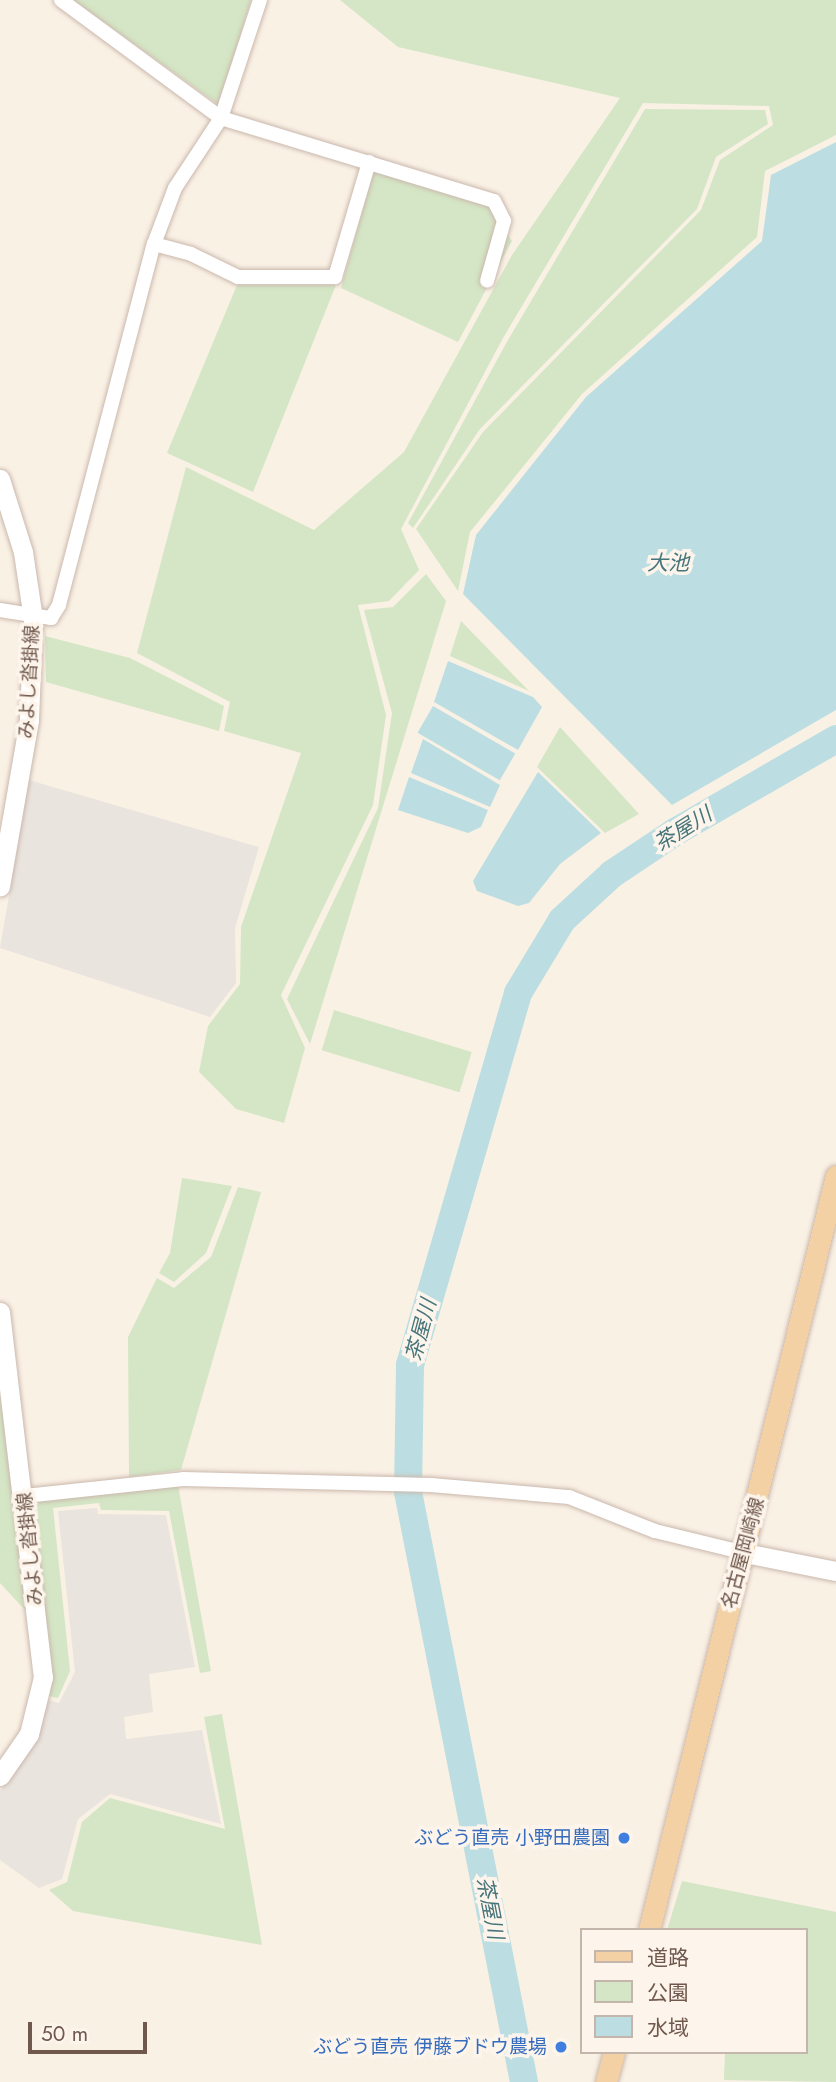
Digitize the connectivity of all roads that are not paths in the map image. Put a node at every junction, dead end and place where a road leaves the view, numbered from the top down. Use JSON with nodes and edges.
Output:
{"nodes":[{"id":1,"x":61,"y":0,"type":"edge"},
{"id":2,"x":260,"y":0,"type":"edge"},
{"id":3,"x":221,"y":118,"type":"junction"},
{"id":4,"x":369,"y":162,"type":"junction"},
{"id":5,"x":154,"y":244,"type":"junction"},
{"id":6,"x":487,"y":281,"type":"dead end"},
{"id":7,"x":0,"y":479,"type":"edge"},
{"id":8,"x":0,"y":610,"type":"edge"},
{"id":9,"x":33,"y":619,"type":"junction"},
{"id":10,"x":0,"y":887,"type":"edge"},
{"id":11,"x":836,"y":1176,"type":"edge"},
{"id":12,"x":0,"y":1312,"type":"edge"},
{"id":13,"x":25,"y":1496,"type":"junction"},
{"id":14,"x":745,"y":1553,"type":"junction"},
{"id":15,"x":836,"y":1571,"type":"edge"},
{"id":16,"x":0,"y":1776,"type":"edge"},
{"id":17,"x":650,"y":1928,"type":"edge"},
{"id":18,"x":613,"y":2054,"type":"edge"},
{"id":19,"x":606,"y":2082,"type":"edge"}],
"edges":[{"from":1,"to":3,"type":"street"},
{"from":2,"to":3,"type":"street"},
{"from":3,"to":4,"type":"street"},
{"from":3,"to":5,"type":"street"},
{"from":4,"to":5,"type":"street"},
{"from":4,"to":6,"type":"street"},
{"from":5,"to":9,"type":"street"},
{"from":7,"to":9,"type":"main road","name":"みよし沓掛線"},
{"from":8,"to":9,"type":"street"},
{"from":9,"to":10,"type":"main road","name":"みよし沓掛線"},
{"from":11,"to":14,"type":"main road","name":"名古屋岡崎線"},
{"from":12,"to":13,"type":"main road","name":"みよし沓掛線"},
{"from":13,"to":14,"type":"street"},
{"from":13,"to":16,"type":"main road","name":"みよし沓掛線"},
{"from":14,"to":15,"type":"main road"},
{"from":14,"to":17,"type":"main road","name":"名古屋岡崎線"},
{"from":18,"to":19,"type":"main road"}]}
